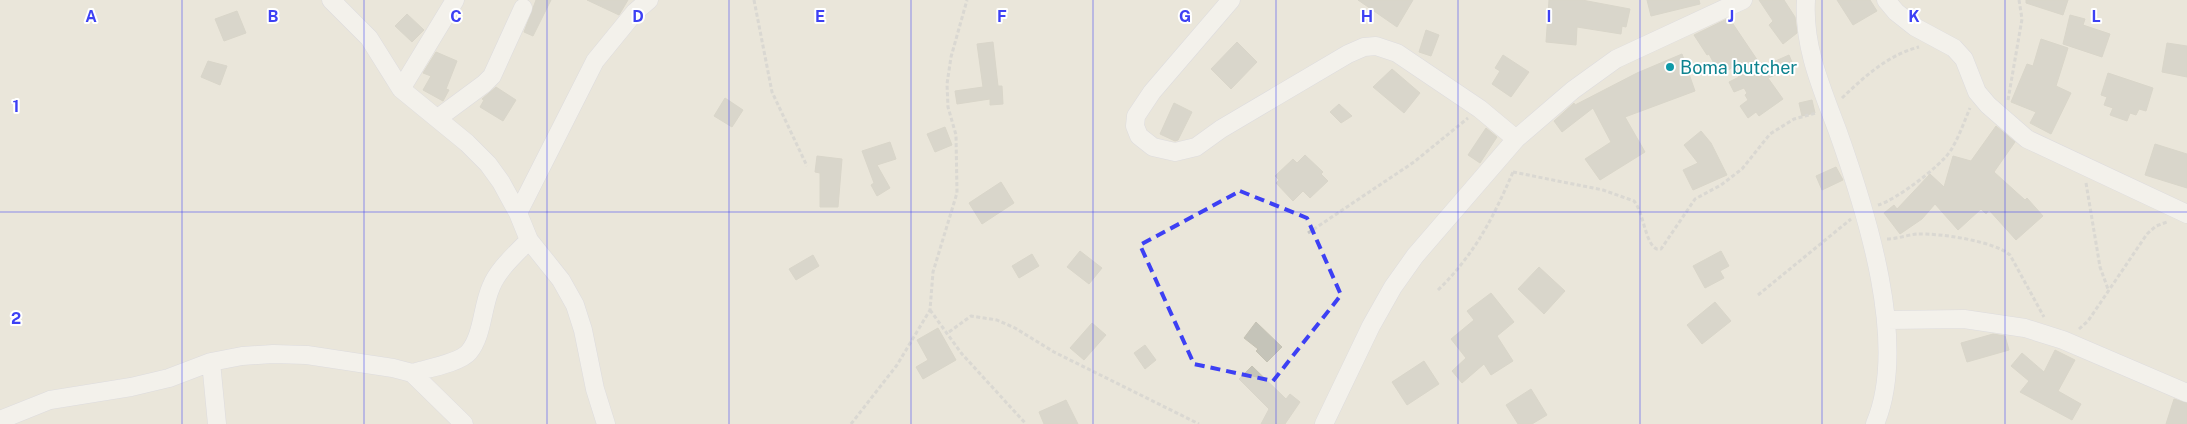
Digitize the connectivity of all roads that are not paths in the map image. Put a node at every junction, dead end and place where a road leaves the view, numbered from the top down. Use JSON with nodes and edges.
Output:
{"nodes":[{"id":1,"x":331,"y":0,"type":"edge"},
{"id":2,"x":351,"y":0,"type":"edge"},
{"id":3,"x":456,"y":0,"type":"edge"},
{"id":4,"x":649,"y":0,"type":"edge"},
{"id":5,"x":1231,"y":0,"type":"edge"},
{"id":6,"x":1806,"y":0,"type":"edge"},
{"id":7,"x":1886,"y":0,"type":"edge"},
{"id":8,"x":1732,"y":2,"type":"edge"},
{"id":9,"x":523,"y":8,"type":"dead end"},
{"id":10,"x":352,"y":21,"type":"junction"},
{"id":11,"x":401,"y":89,"type":"junction"},
{"id":12,"x":438,"y":118,"type":"junction"},
{"id":13,"x":1516,"y":139,"type":"junction"},
{"id":14,"x":518,"y":213,"type":"junction"},
{"id":15,"x":2179,"y":217,"type":"edge"},
{"id":16,"x":529,"y":240,"type":"junction"},
{"id":17,"x":1887,"y":320,"type":"junction"},
{"id":18,"x":211,"y":362,"type":"junction"},
{"id":19,"x":412,"y":373,"type":"junction"},
{"id":20,"x":2187,"y":393,"type":"edge"},
{"id":21,"x":0,"y":420,"type":"edge"},
{"id":22,"x":217,"y":424,"type":"edge"},
{"id":23,"x":464,"y":424,"type":"edge"},
{"id":24,"x":606,"y":424,"type":"edge"},
{"id":25,"x":1324,"y":424,"type":"edge"},
{"id":26,"x":1875,"y":424,"type":"edge"}],
"edges":[{"from":1,"to":10,"type":"street"},
{"from":2,"to":10,"type":"street"},
{"from":3,"to":11,"type":"street"},
{"from":4,"to":14,"type":"street"},
{"from":5,"to":13,"type":"street"},
{"from":6,"to":17,"type":"street"},
{"from":7,"to":15,"type":"street"},
{"from":8,"to":13,"type":"street"},
{"from":9,"to":12,"type":"street"},
{"from":10,"to":11,"type":"street"},
{"from":11,"to":12,"type":"street"},
{"from":12,"to":14,"type":"street"},
{"from":13,"to":25,"type":"street"},
{"from":14,"to":16,"type":"street"},
{"from":16,"to":19,"type":"street"},
{"from":16,"to":24,"type":"street"},
{"from":17,"to":20,"type":"street"},
{"from":17,"to":26,"type":"street"},
{"from":18,"to":19,"type":"street"},
{"from":18,"to":21,"type":"street"},
{"from":18,"to":22,"type":"street"},
{"from":19,"to":23,"type":"street"}]}
